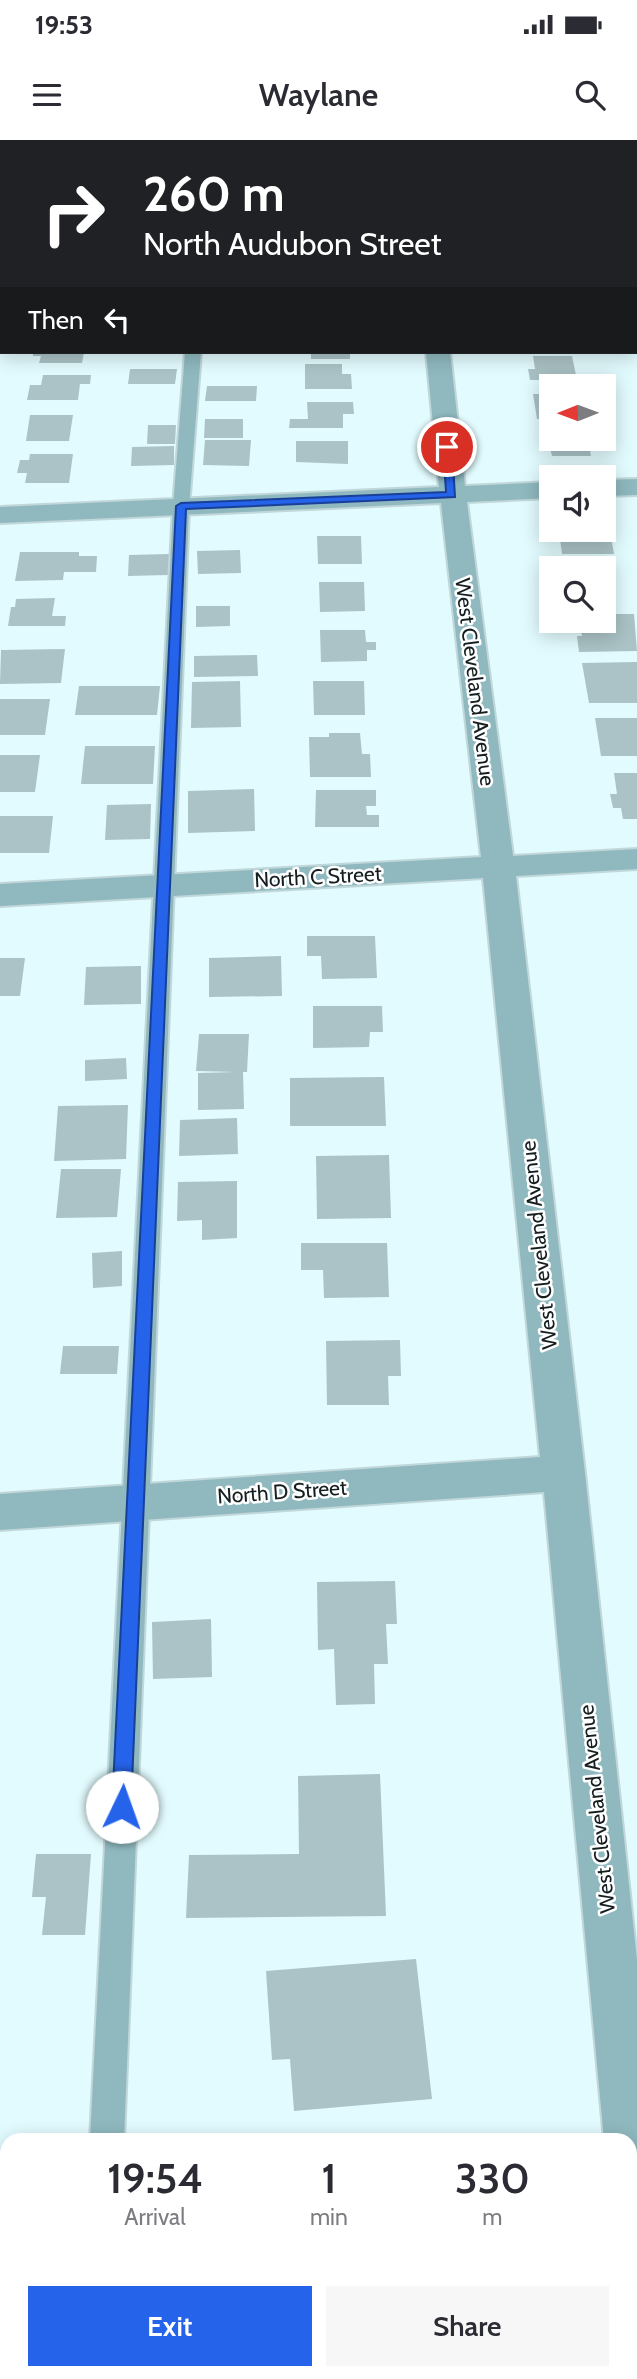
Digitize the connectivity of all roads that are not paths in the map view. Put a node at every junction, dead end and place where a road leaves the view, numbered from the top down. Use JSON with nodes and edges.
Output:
{"nodes":[{"id":1,"x":193,"y":354,"type":"edge"},
{"id":2,"x":438,"y":354,"type":"edge"},
{"id":3,"x":637,"y":486,"type":"edge"},
{"id":4,"x":616,"y":487,"type":"edge"},
{"id":5,"x":539,"y":491,"type":"edge"},
{"id":6,"x":452,"y":495,"type":"junction"},
{"id":7,"x":181,"y":506,"type":"junction"},
{"id":8,"x":0,"y":515,"type":"edge"},
{"id":9,"x":637,"y":859,"type":"edge"},
{"id":10,"x":498,"y":867,"type":"junction"},
{"id":11,"x":165,"y":885,"type":"junction"},
{"id":12,"x":0,"y":895,"type":"edge"},
{"id":13,"x":564,"y":1473,"type":"junction"},
{"id":14,"x":135,"y":1502,"type":"junction"},
{"id":15,"x":0,"y":1512,"type":"edge"},
{"id":16,"x":107,"y":2133,"type":"edge"},
{"id":17,"x":629,"y":2133,"type":"edge"}],
"edges":[{"from":1,"to":7,"type":"lane"},
{"from":2,"to":6,"type":"street","name":"West Cleveland Avenue"},
{"from":3,"to":4,"type":"street"},
{"from":5,"to":6,"type":"street"},
{"from":6,"to":7,"type":"street"},
{"from":6,"to":10,"type":"street","name":"West Cleveland Avenue"},
{"from":7,"to":8,"type":"street"},
{"from":7,"to":11,"type":"lane"},
{"from":9,"to":10,"type":"street","name":"North C Street"},
{"from":10,"to":11,"type":"street","name":"North C Street"},
{"from":10,"to":13,"type":"street","name":"West Cleveland Avenue"},
{"from":11,"to":12,"type":"street","name":"North C Street"},
{"from":11,"to":14,"type":"lane"},
{"from":13,"to":14,"type":"street","name":"North D Street"},
{"from":13,"to":17,"type":"street","name":"West Cleveland Avenue"},
{"from":14,"to":15,"type":"street","name":"North D Street"},
{"from":14,"to":16,"type":"lane"}]}
